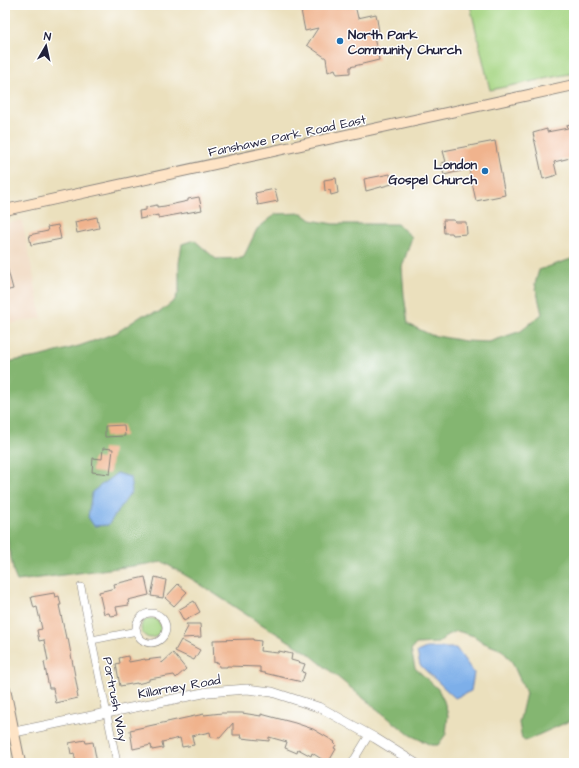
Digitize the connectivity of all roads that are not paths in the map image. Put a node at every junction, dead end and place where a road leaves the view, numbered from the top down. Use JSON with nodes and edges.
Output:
{"nodes":[{"id":1,"x":574,"y":85,"type":"edge"},
{"id":2,"x":5,"y":210,"type":"edge"},
{"id":3,"x":81,"y":587,"type":"dead end"},
{"id":4,"x":137,"y":631,"type":"junction"},
{"id":5,"x":92,"y":640,"type":"junction"},
{"id":6,"x":5,"y":689,"type":"edge"},
{"id":7,"x":106,"y":713,"type":"junction"},
{"id":8,"x":9,"y":733,"type":"edge"},
{"id":9,"x":369,"y":735,"type":"junction"},
{"id":10,"x":20,"y":763,"type":"edge"},
{"id":11,"x":117,"y":763,"type":"edge"},
{"id":12,"x":352,"y":763,"type":"edge"},
{"id":13,"x":415,"y":763,"type":"edge"}],
"edges":[{"from":1,"to":2,"type":"main road","name":"Fanshawe Park Road East"},
{"from":3,"to":5,"type":"street","name":"Portrush Way"},
{"from":4,"to":4,"type":"street"},
{"from":4,"to":5,"type":"street","name":"Portrush Way"},
{"from":5,"to":7,"type":"street","name":"Portrush Way"},
{"from":6,"to":8,"type":"main road"},
{"from":7,"to":8,"type":"street","name":"Killarney Road"},
{"from":7,"to":9,"type":"street","name":"Killarney Road"},
{"from":7,"to":11,"type":"street","name":"Portrush Way"},
{"from":8,"to":10,"type":"main road"},
{"from":9,"to":12,"type":"street"},
{"from":9,"to":13,"type":"street","name":"Killarney Road"}]}
